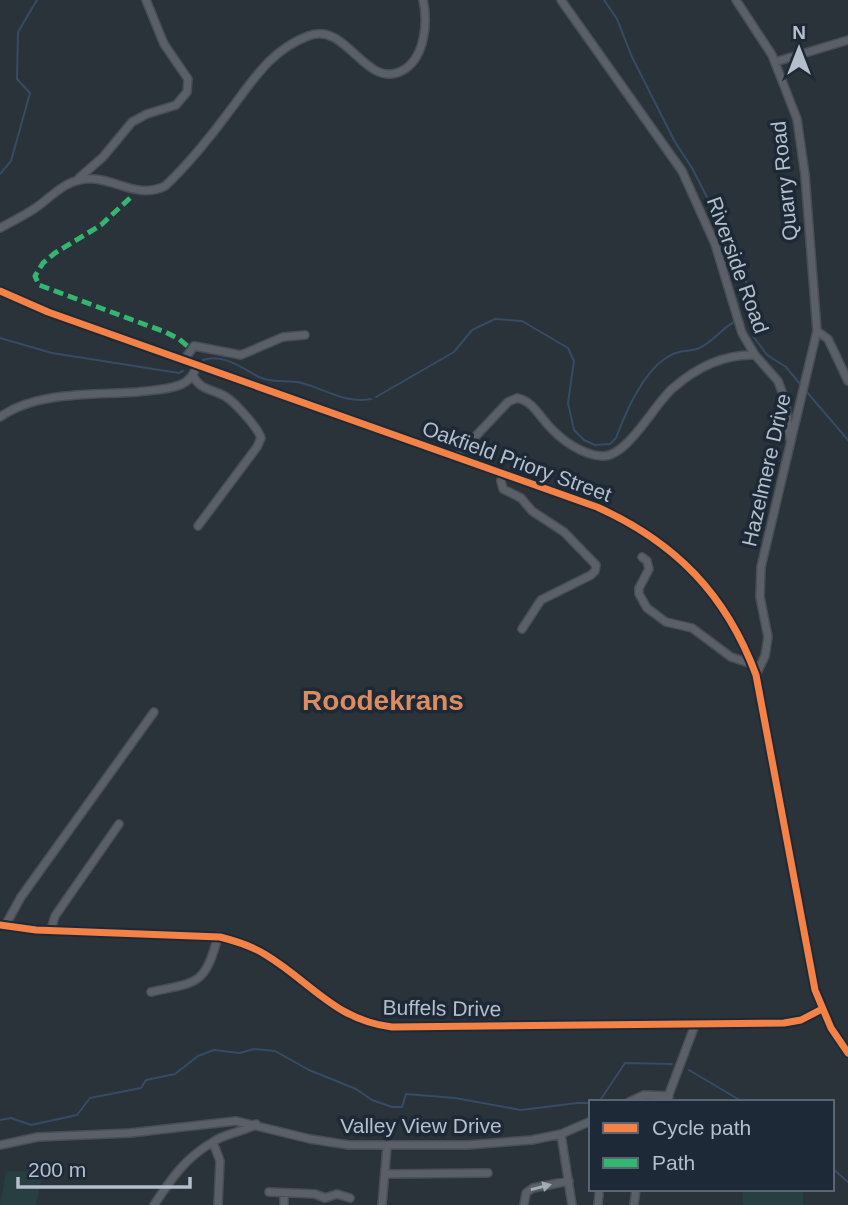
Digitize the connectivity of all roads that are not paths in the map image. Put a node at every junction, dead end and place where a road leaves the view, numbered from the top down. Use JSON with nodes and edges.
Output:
{"nodes":[{"id":1,"x":146,"y":0,"type":"edge"},
{"id":2,"x":423,"y":0,"type":"edge"},
{"id":3,"x":561,"y":0,"type":"edge"},
{"id":4,"x":736,"y":0,"type":"edge"},
{"id":5,"x":848,"y":40,"type":"edge"},
{"id":6,"x":775,"y":62,"type":"junction"},
{"id":7,"x":75,"y":181,"type":"junction"},
{"id":8,"x":0,"y":228,"type":"edge"},
{"id":9,"x":0,"y":291,"type":"edge"},
{"id":10,"x":817,"y":331,"type":"junction"},
{"id":11,"x":304,"y":335,"type":"dead end"},
{"id":12,"x":755,"y":355,"type":"junction"},
{"id":13,"x":184,"y":360,"type":"junction"},
{"id":14,"x":197,"y":365,"type":"junction"},
{"id":15,"x":193,"y":376,"type":"junction"},
{"id":16,"x":848,"y":381,"type":"edge"},
{"id":17,"x":0,"y":417,"type":"edge"},
{"id":18,"x":791,"y":445,"type":"junction"},
{"id":19,"x":457,"y":457,"type":"junction"},
{"id":20,"x":503,"y":473,"type":"junction"},
{"id":21,"x":198,"y":526,"type":"dead end"},
{"id":22,"x":642,"y":556,"type":"dead end"},
{"id":23,"x":522,"y":629,"type":"dead end"},
{"id":24,"x":752,"y":664,"type":"junction"},
{"id":25,"x":756,"y":676,"type":"junction"},
{"id":26,"x":154,"y":712,"type":"dead end"},
{"id":27,"x":118,"y":824,"type":"dead end"},
{"id":28,"x":3,"y":926,"type":"edge"},
{"id":29,"x":51,"y":930,"type":"junction"},
{"id":30,"x":218,"y":936,"type":"junction"},
{"id":31,"x":151,"y":992,"type":"dead end"},
{"id":32,"x":822,"y":1009,"type":"junction"},
{"id":33,"x":695,"y":1025,"type":"junction"},
{"id":34,"x":848,"y":1054,"type":"edge"},
{"id":35,"x":667,"y":1099,"type":"edge"},
{"id":36,"x":633,"y":1100,"type":"edge"},
{"id":37,"x":589,"y":1122,"type":"edge"},
{"id":38,"x":256,"y":1124,"type":"junction"},
{"id":39,"x":561,"y":1134,"type":"junction"},
{"id":40,"x":213,"y":1142,"type":"junction"},
{"id":41,"x":0,"y":1145,"type":"edge"},
{"id":42,"x":387,"y":1147,"type":"junction"},
{"id":43,"x":488,"y":1173,"type":"dead end"},
{"id":44,"x":386,"y":1174,"type":"junction"},
{"id":45,"x":569,"y":1181,"type":"junction"},
{"id":46,"x":269,"y":1192,"type":"dead end"},
{"id":47,"x":284,"y":1193,"type":"junction"},
{"id":48,"x":599,"y":1194,"type":"dead end"},
{"id":49,"x":350,"y":1198,"type":"dead end"},
{"id":50,"x":326,"y":1201,"type":"edge"},
{"id":51,"x":154,"y":1205,"type":"edge"},
{"id":52,"x":218,"y":1205,"type":"edge"},
{"id":53,"x":284,"y":1205,"type":"edge"},
{"id":54,"x":382,"y":1205,"type":"edge"},
{"id":55,"x":524,"y":1205,"type":"edge"},
{"id":56,"x":572,"y":1205,"type":"edge"},
{"id":57,"x":598,"y":1205,"type":"edge"}],
"edges":[{"from":1,"to":7,"type":"street"},
{"from":2,"to":7,"type":"street"},
{"from":3,"to":12,"type":"street","name":"Riverside Road"},
{"from":4,"to":6,"type":"street","name":"Quarry Road"},
{"from":5,"to":6,"type":"street"},
{"from":6,"to":10,"type":"street","name":"Quarry Road"},
{"from":7,"to":8,"type":"street"},
{"from":9,"to":13,"type":"street","name":"Oakfield Priory Street"},
{"from":10,"to":16,"type":"street"},
{"from":10,"to":18,"type":"street","name":"Hazelmere Drive"},
{"from":11,"to":13,"type":"street"},
{"from":12,"to":18,"type":"street","name":"Riverside Road"},
{"from":12,"to":19,"type":"street"},
{"from":13,"to":14,"type":"street","name":"Oakfield Priory Street"},
{"from":14,"to":15,"type":"street"},
{"from":14,"to":19,"type":"street","name":"Oakfield Priory Street"},
{"from":15,"to":17,"type":"street"},
{"from":15,"to":21,"type":"street"},
{"from":18,"to":25,"type":"street","name":"Hazelmere Drive"},
{"from":19,"to":20,"type":"street","name":"Oakfield Priory Street"},
{"from":20,"to":23,"type":"street"},
{"from":20,"to":24,"type":"street","name":"Oakfield Priory Street"},
{"from":22,"to":24,"type":"street"},
{"from":24,"to":25,"type":"street","name":"Oakfield Priory Street"},
{"from":25,"to":32,"type":"street","name":"Oakfield Priory Street"},
{"from":26,"to":28,"type":"street"},
{"from":27,"to":29,"type":"street"},
{"from":28,"to":29,"type":"street","name":"Buffels Drive"},
{"from":29,"to":30,"type":"street","name":"Buffels Drive"},
{"from":30,"to":31,"type":"street"},
{"from":30,"to":33,"type":"street","name":"Buffels Drive"},
{"from":32,"to":33,"type":"street","name":"Buffels Drive"},
{"from":32,"to":34,"type":"street","name":"Oakfield Priory Street"},
{"from":33,"to":35,"type":"street"},
{"from":35,"to":36,"type":"street"},
{"from":37,"to":39,"type":"street","name":"Valley View Drive"},
{"from":38,"to":40,"type":"street"},
{"from":38,"to":41,"type":"street","name":"Valley View Drive"},
{"from":38,"to":42,"type":"street","name":"Valley View Drive"},
{"from":39,"to":42,"type":"street","name":"Valley View Drive"},
{"from":39,"to":45,"type":"street"},
{"from":40,"to":51,"type":"street"},
{"from":40,"to":52,"type":"street"},
{"from":42,"to":44,"type":"street"},
{"from":43,"to":44,"type":"street"},
{"from":44,"to":54,"type":"street"},
{"from":55,"to":45,"type":"street","one_way":true},
{"from":45,"to":56,"type":"street"},
{"from":46,"to":47,"type":"street"},
{"from":47,"to":50,"type":"street"},
{"from":47,"to":53,"type":"street"},
{"from":48,"to":57,"type":"street"},
{"from":49,"to":50,"type":"street"}]}
